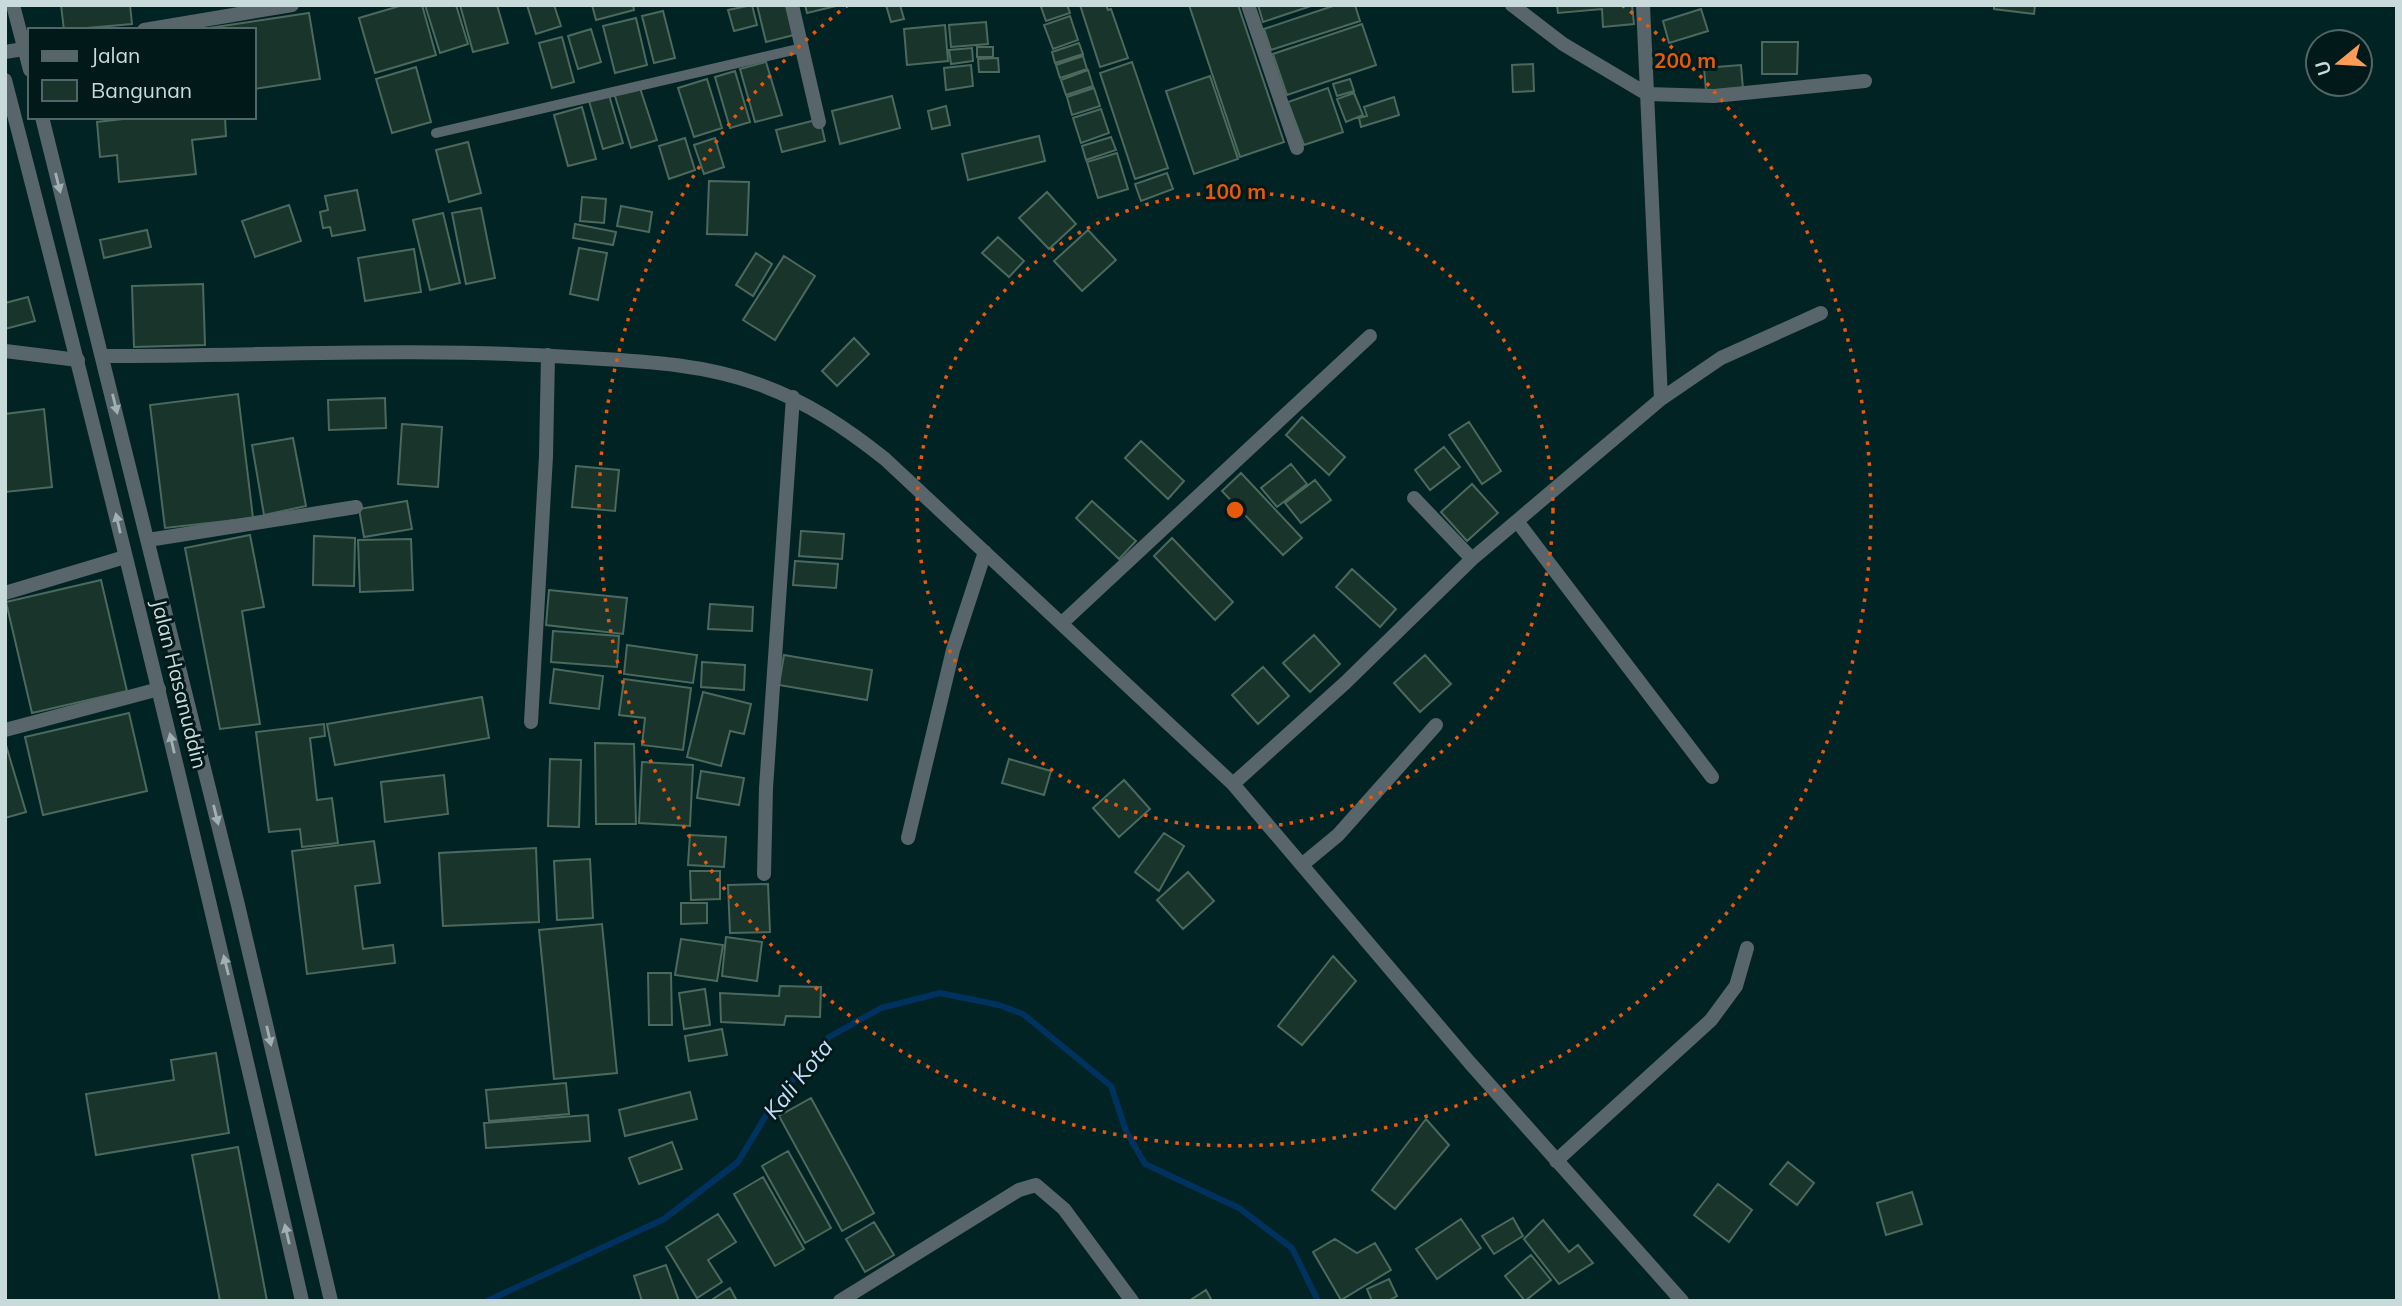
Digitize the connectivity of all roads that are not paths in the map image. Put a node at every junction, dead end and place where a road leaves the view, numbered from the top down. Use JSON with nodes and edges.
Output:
{"nodes":[{"id":1,"x":13,"y":5,"type":"edge"},
{"id":2,"x":292,"y":5,"type":"edge"},
{"id":3,"x":792,"y":5,"type":"edge"},
{"id":4,"x":1248,"y":5,"type":"edge"},
{"id":5,"x":1512,"y":5,"type":"edge"},
{"id":6,"x":1643,"y":5,"type":"edge"},
{"id":7,"x":156,"y":28,"type":"edge"},
{"id":8,"x":802,"y":48,"type":"junction"},
{"id":9,"x":27,"y":49,"type":"edge"},
{"id":10,"x":5,"y":52,"type":"edge"},
{"id":11,"x":5,"y":80,"type":"edge"},
{"id":12,"x":1864,"y":81,"type":"dead end"},
{"id":13,"x":1647,"y":94,"type":"junction"},
{"id":14,"x":43,"y":119,"type":"edge"},
{"id":15,"x":819,"y":122,"type":"dead end"},
{"id":16,"x":436,"y":133,"type":"dead end"},
{"id":17,"x":1297,"y":148,"type":"dead end"},
{"id":18,"x":1821,"y":313,"type":"dead end"},
{"id":19,"x":1370,"y":336,"type":"dead end"},
{"id":20,"x":5,"y":351,"type":"edge"},
{"id":21,"x":548,"y":355,"type":"junction"},
{"id":22,"x":103,"y":356,"type":"junction"},
{"id":23,"x":78,"y":359,"type":"junction"},
{"id":24,"x":793,"y":397,"type":"junction"},
{"id":25,"x":1661,"y":399,"type":"junction"},
{"id":26,"x":1414,"y":498,"type":"dead end"},
{"id":27,"x":356,"y":507,"type":"dead end"},
{"id":28,"x":1517,"y":521,"type":"junction"},
{"id":29,"x":148,"y":540,"type":"junction"},
{"id":30,"x":985,"y":552,"type":"junction"},
{"id":31,"x":125,"y":557,"type":"junction"},
{"id":32,"x":1472,"y":559,"type":"junction"},
{"id":33,"x":5,"y":593,"type":"edge"},
{"id":34,"x":1062,"y":623,"type":"junction"},
{"id":35,"x":159,"y":689,"type":"junction"},
{"id":36,"x":531,"y":722,"type":"dead end"},
{"id":37,"x":1436,"y":725,"type":"dead end"},
{"id":38,"x":5,"y":730,"type":"edge"},
{"id":39,"x":1712,"y":777,"type":"dead end"},
{"id":40,"x":1233,"y":784,"type":"junction"},
{"id":41,"x":908,"y":838,"type":"dead end"},
{"id":42,"x":1303,"y":864,"type":"junction"},
{"id":43,"x":764,"y":874,"type":"dead end"},
{"id":44,"x":1747,"y":948,"type":"dead end"},
{"id":45,"x":257,"y":987,"type":"junction"},
{"id":46,"x":233,"y":992,"type":"junction"},
{"id":47,"x":1556,"y":1161,"type":"junction"},
{"id":48,"x":302,"y":1301,"type":"edge"},
{"id":49,"x":331,"y":1301,"type":"edge"},
{"id":50,"x":840,"y":1301,"type":"edge"},
{"id":51,"x":1132,"y":1301,"type":"edge"},
{"id":52,"x":1682,"y":1301,"type":"edge"}],
"edges":[{"from":1,"to":9,"type":"street"},
{"from":2,"to":7,"type":"street"},
{"from":3,"to":8,"type":"street"},
{"from":4,"to":17,"type":"street"},
{"from":5,"to":13,"type":"street"},
{"from":6,"to":13,"type":"street"},
{"from":8,"to":15,"type":"street"},
{"from":8,"to":16,"type":"lane"},
{"from":9,"to":10,"type":"street"},
{"from":11,"to":23,"type":"street","name":"Jalan Hasanuddin"},
{"from":12,"to":13,"type":"street"},
{"from":13,"to":25,"type":"street"},
{"from":14,"to":22,"type":"street","name":"Jalan Hasanuddin","one_way":true},
{"from":18,"to":25,"type":"street"},
{"from":19,"to":34,"type":"street"},
{"from":20,"to":23,"type":"street"},
{"from":21,"to":22,"type":"street"},
{"from":21,"to":24,"type":"street"},
{"from":21,"to":36,"type":"street"},
{"from":22,"to":29,"type":"street","name":"Jalan Hasanuddin","one_way":true},
{"from":31,"to":23,"type":"street","name":"Jalan Hasanuddin","one_way":true},
{"from":24,"to":30,"type":"street"},
{"from":24,"to":43,"type":"street"},
{"from":25,"to":28,"type":"street"},
{"from":26,"to":32,"type":"street"},
{"from":27,"to":29,"type":"street"},
{"from":28,"to":32,"type":"street"},
{"from":28,"to":39,"type":"street"},
{"from":29,"to":45,"type":"street","name":"Jalan Hasanuddin","one_way":true},
{"from":30,"to":34,"type":"street"},
{"from":30,"to":41,"type":"street"},
{"from":31,"to":33,"type":"street"},
{"from":31,"to":35,"type":"street","name":"Jalan Hasanuddin"},
{"from":32,"to":40,"type":"street"},
{"from":34,"to":40,"type":"street"},
{"from":35,"to":38,"type":"street"},
{"from":46,"to":35,"type":"street","name":"Jalan Hasanuddin","one_way":true},
{"from":37,"to":42,"type":"street"},
{"from":40,"to":42,"type":"street"},
{"from":42,"to":47,"type":"street"},
{"from":44,"to":47,"type":"street"},
{"from":45,"to":46,"type":"street"},
{"from":45,"to":49,"type":"street","name":"Jalan Hasanuddin","one_way":true},
{"from":48,"to":46,"type":"street","name":"Jalan Hasanuddin","one_way":true},
{"from":47,"to":52,"type":"street"},
{"from":50,"to":51,"type":"street"}]}
